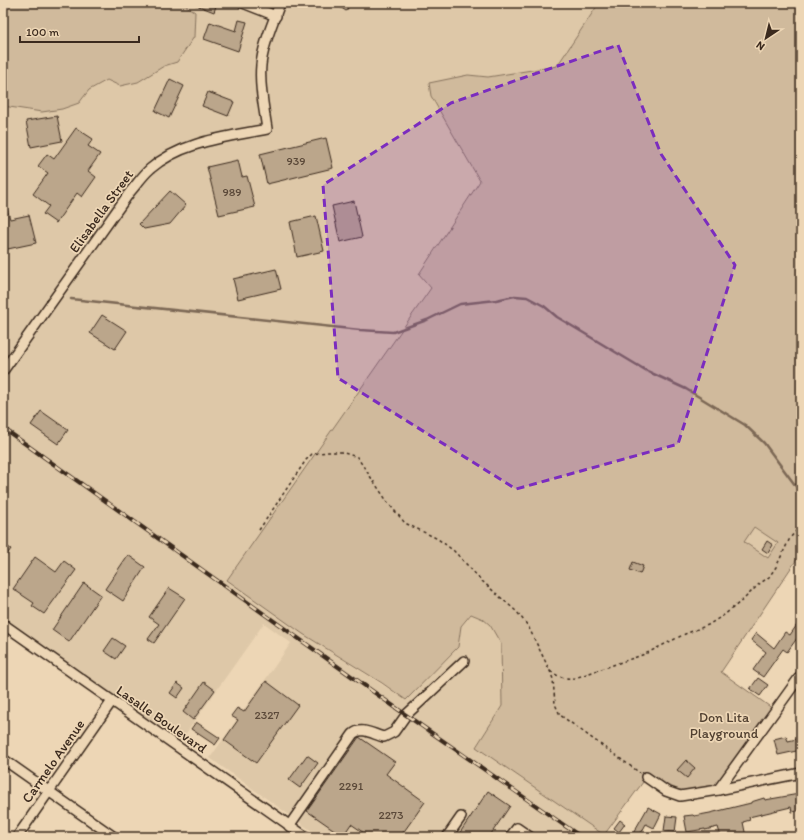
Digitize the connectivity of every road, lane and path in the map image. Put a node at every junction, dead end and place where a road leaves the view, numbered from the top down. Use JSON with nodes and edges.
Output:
{"nodes":[{"id":1,"x":243,"y":3,"type":"edge"},
{"id":2,"x":280,"y":3,"type":"edge"},
{"id":3,"x":276,"y":16,"type":"junction"},
{"id":4,"x":3,"y":372,"type":"edge"},
{"id":5,"x":801,"y":528,"type":"edge"},
{"id":6,"x":258,"y":530,"type":"dead end"},
{"id":7,"x":3,"y":624,"type":"edge"},
{"id":8,"x":464,"y":661,"type":"dead end"},
{"id":9,"x":550,"y":671,"type":"junction"},
{"id":10,"x":801,"y":674,"type":"edge"},
{"id":11,"x":112,"y":701,"type":"junction"},
{"id":12,"x":3,"y":759,"type":"edge"},
{"id":13,"x":801,"y":773,"type":"edge"},
{"id":14,"x":646,"y":777,"type":"joint"},
{"id":15,"x":718,"y":790,"type":"junction"},
{"id":16,"x":49,"y":792,"type":"junction"},
{"id":17,"x":461,"y":817,"type":"dead end"},
{"id":18,"x":289,"y":826,"type":"junction"},
{"id":19,"x":17,"y":837,"type":"edge"},
{"id":20,"x":114,"y":837,"type":"edge"},
{"id":21,"x":306,"y":837,"type":"edge"},
{"id":22,"x":447,"y":837,"type":"edge"},
{"id":23,"x":510,"y":837,"type":"edge"},
{"id":24,"x":530,"y":837,"type":"edge"}],
"edges":[{"from":1,"to":3,"type":"street"},
{"from":2,"to":3,"type":"street"},
{"from":3,"to":4,"type":"street","name":"Elisabella Street"},
{"from":5,"to":9,"type":"path"},
{"from":6,"to":9,"type":"path"},
{"from":7,"to":11,"type":"street","name":"Lasalle Boulevard"},
{"from":8,"to":18,"type":"street"},
{"from":9,"to":14,"type":"path"},
{"from":10,"to":15,"type":"street"},
{"from":11,"to":16,"type":"street","name":"Carmelo Avenue"},
{"from":11,"to":18,"type":"street","name":"Lasalle Boulevard"},
{"from":12,"to":16,"type":"street"},
{"from":13,"to":15,"type":"street"},
{"from":14,"to":15,"type":"street"},
{"from":16,"to":19,"type":"street","name":"Carmelo Avenue"},
{"from":16,"to":20,"type":"street"},
{"from":17,"to":22,"type":"street"},
{"from":18,"to":21,"type":"street","name":"Lasalle Boulevard"},
{"from":23,"to":24,"type":"street"}]}
